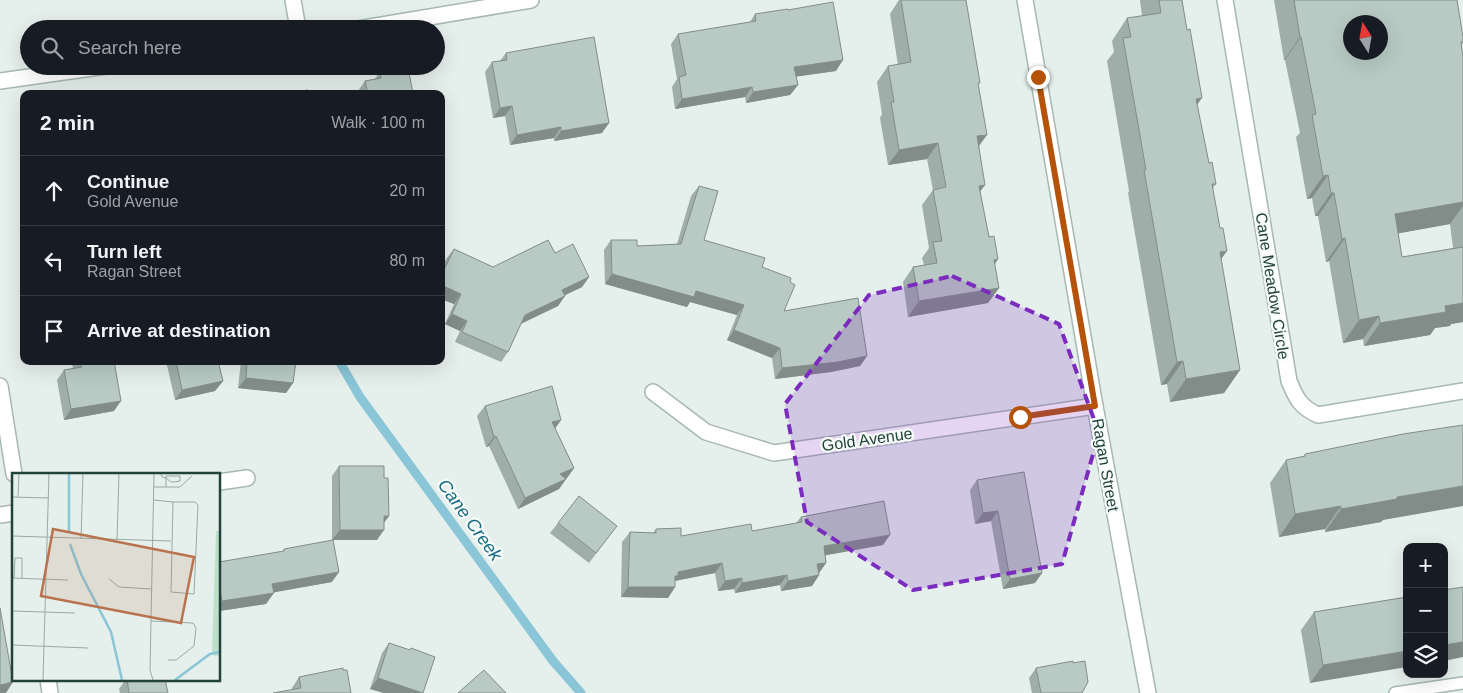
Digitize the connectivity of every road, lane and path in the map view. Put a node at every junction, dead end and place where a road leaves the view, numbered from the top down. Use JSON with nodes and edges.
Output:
{"nodes":[{"id":1,"x":293,"y":0,"type":"edge"},
{"id":2,"x":531,"y":0,"type":"edge"},
{"id":3,"x":1025,"y":0,"type":"edge"},
{"id":4,"x":1225,"y":0,"type":"edge"},
{"id":5,"x":296,"y":20,"type":"edge"},
{"id":6,"x":412,"y":20,"type":"edge"},
{"id":7,"x":42,"y":75,"type":"edge"},
{"id":8,"x":0,"y":81,"type":"edge"},
{"id":9,"x":0,"y":386,"type":"edge"},
{"id":10,"x":1463,"y":391,"type":"edge"},
{"id":11,"x":653,"y":392,"type":"dead end"},
{"id":12,"x":1095,"y":406,"type":"junction"},
{"id":13,"x":14,"y":473,"type":"edge"},
{"id":14,"x":247,"y":478,"type":"dead end"},
{"id":15,"x":220,"y":482,"type":"edge"},
{"id":16,"x":48,"y":680,"type":"edge"},
{"id":17,"x":1463,"y":683,"type":"edge"},
{"id":18,"x":50,"y":693,"type":"edge"},
{"id":19,"x":1148,"y":693,"type":"edge"},
{"id":20,"x":1395,"y":693,"type":"edge"}],
"edges":[{"from":1,"to":5,"type":"street"},
{"from":2,"to":6,"type":"street"},
{"from":3,"to":12,"type":"street","name":"Ragan Street"},
{"from":4,"to":10,"type":"street","name":"Cane Meadow Circle"},
{"from":7,"to":8,"type":"street"},
{"from":9,"to":13,"type":"street"},
{"from":11,"to":12,"type":"street","name":"Gold Avenue"},
{"from":12,"to":19,"type":"street","name":"Ragan Street"},
{"from":14,"to":15,"type":"street"},
{"from":16,"to":18,"type":"street"},
{"from":17,"to":20,"type":"lane"}]}
